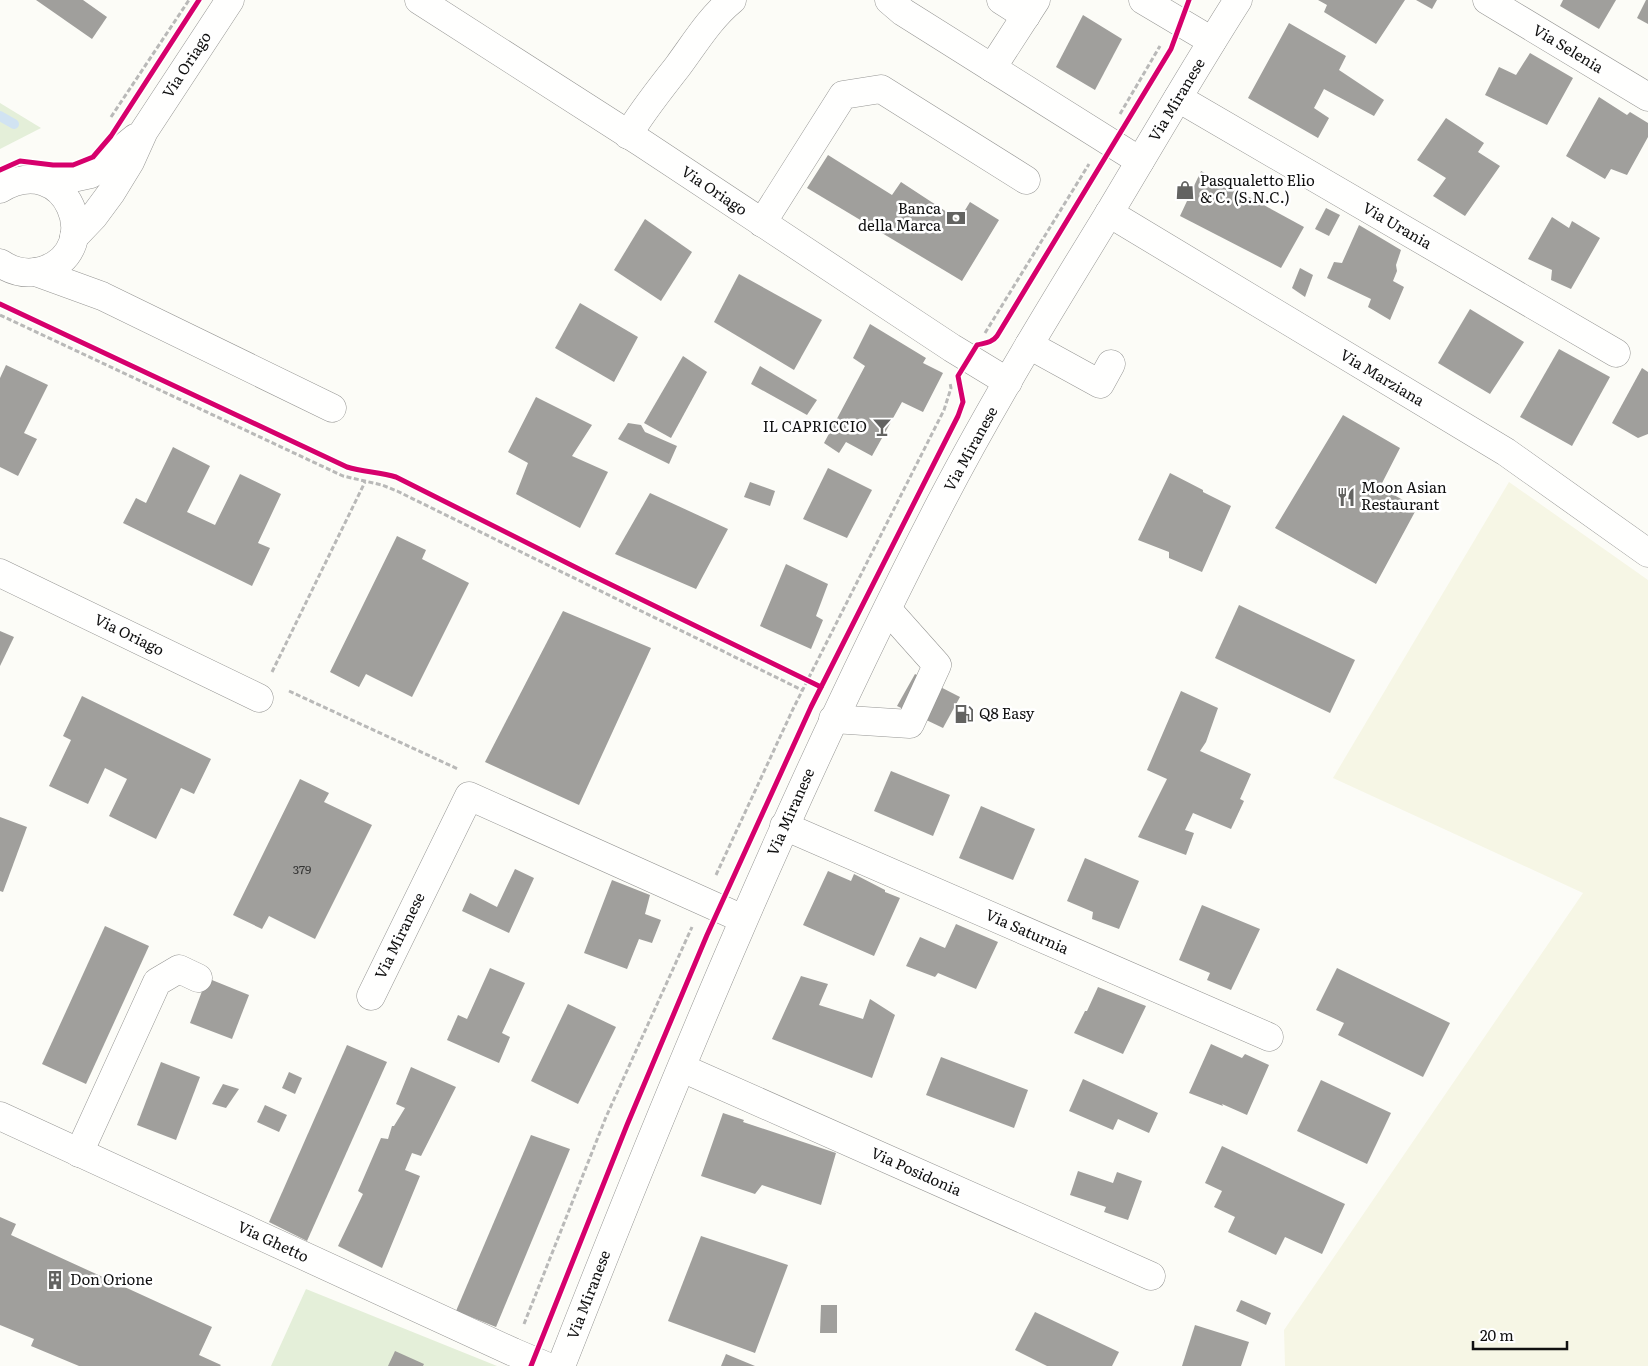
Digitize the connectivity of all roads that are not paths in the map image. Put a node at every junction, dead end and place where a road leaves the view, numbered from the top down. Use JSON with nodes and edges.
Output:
{"nodes":[{"id":1,"x":230,"y":0,"type":"edge"},
{"id":2,"x":419,"y":0,"type":"edge"},
{"id":3,"x":732,"y":0,"type":"edge"},
{"id":4,"x":889,"y":0,"type":"edge"},
{"id":5,"x":1001,"y":0,"type":"edge"},
{"id":6,"x":1143,"y":0,"type":"edge"},
{"id":7,"x":1238,"y":0,"type":"edge"},
{"id":8,"x":1487,"y":0,"type":"edge"},
{"id":9,"x":1031,"y":8,"type":"edge"},
{"id":10,"x":1212,"y":41,"type":"junction"},
{"id":11,"x":992,"y":68,"type":"junction"},
{"id":12,"x":1648,"y":97,"type":"edge"},
{"id":13,"x":1178,"y":98,"type":"junction"},
{"id":14,"x":144,"y":131,"type":"junction"},
{"id":15,"x":628,"y":135,"type":"junction"},
{"id":16,"x":1140,"y":161,"type":"junction"},
{"id":17,"x":40,"y":180,"type":"junction"},
{"id":18,"x":1026,"y":180,"type":"dead end"},
{"id":19,"x":0,"y":189,"type":"edge"},
{"id":20,"x":1109,"y":213,"type":"junction"},
{"id":21,"x":762,"y":224,"type":"junction"},
{"id":22,"x":68,"y":248,"type":"junction"},
{"id":23,"x":0,"y":263,"type":"edge"},
{"id":24,"x":36,"y":272,"type":"junction"},
{"id":25,"x":102,"y":296,"type":"junction"},
{"id":26,"x":1029,"y":345,"type":"junction"},
{"id":27,"x":1616,"y":353,"type":"dead end"},
{"id":28,"x":1111,"y":364,"type":"dead end"},
{"id":29,"x":1008,"y":382,"type":"junction"},
{"id":30,"x":332,"y":408,"type":"dead end"},
{"id":31,"x":1648,"y":553,"type":"edge"},
{"id":32,"x":0,"y":573,"type":"edge"},
{"id":33,"x":888,"y":610,"type":"junction"},
{"id":34,"x":259,"y":698,"type":"road end"},
{"id":35,"x":833,"y":720,"type":"junction"},
{"id":36,"x":784,"y":826,"type":"junction"},
{"id":37,"x":743,"y":919,"type":"junction"},
{"id":38,"x":198,"y":978,"type":"dead end"},
{"id":39,"x":371,"y":996,"type":"dead end"},
{"id":40,"x":1270,"y":1038,"type":"dead end"},
{"id":41,"x":682,"y":1068,"type":"junction"},
{"id":42,"x":0,"y":1116,"type":"edge"},
{"id":43,"x":79,"y":1153,"type":"junction"},
{"id":44,"x":1151,"y":1276,"type":"dead end"},
{"id":45,"x":546,"y":1366,"type":"edge"},
{"id":46,"x":562,"y":1366,"type":"edge"}],
"edges":[{"from":1,"to":14,"type":"street","name":"Via Oriago"},
{"from":2,"to":15,"type":"street","name":"Via Oriago"},
{"from":3,"to":15,"type":"street"},
{"from":4,"to":11,"type":"street"},
{"from":5,"to":9,"type":"street"},
{"from":6,"to":10,"type":"street"},
{"from":7,"to":10,"type":"street","name":"Via Miranese"},
{"from":8,"to":12,"type":"street","name":"Via Selenia"},
{"from":9,"to":11,"type":"street"},
{"from":10,"to":13,"type":"street","name":"Via Miranese"},
{"from":11,"to":16,"type":"street"},
{"from":13,"to":16,"type":"street","name":"Via Miranese"},
{"from":13,"to":27,"type":"street","name":"Via Urania"},
{"from":14,"to":17,"type":"street","name":"Via Oriago"},
{"from":14,"to":22,"type":"street","name":"Via Oriago"},
{"from":15,"to":21,"type":"street","name":"Via Oriago"},
{"from":16,"to":20,"type":"street","name":"Via Miranese"},
{"from":17,"to":19,"type":"street","name":"Via Oriago"},
{"from":17,"to":22,"type":"street"},
{"from":18,"to":21,"type":"street"},
{"from":20,"to":26,"type":"street","name":"Via Miranese"},
{"from":20,"to":31,"type":"street","name":"Via Marziana"},
{"from":21,"to":29,"type":"street","name":"Via Oriago"},
{"from":22,"to":24,"type":"street","name":"Via Oriago"},
{"from":22,"to":25,"type":"street"},
{"from":23,"to":24,"type":"street"},
{"from":24,"to":25,"type":"street"},
{"from":25,"to":30,"type":"street"},
{"from":26,"to":28,"type":"street"},
{"from":26,"to":29,"type":"street","name":"Via Miranese"},
{"from":29,"to":33,"type":"street","name":"Via Miranese"},
{"from":32,"to":34,"type":"street","name":"Via Oriago"},
{"from":33,"to":35,"type":"street","name":"Via Miranese"},
{"from":33,"to":35,"type":"street"},
{"from":35,"to":36,"type":"street","name":"Via Miranese"},
{"from":36,"to":37,"type":"street","name":"Via Miranese"},
{"from":36,"to":40,"type":"street","name":"Via Saturnia"},
{"from":37,"to":39,"type":"street","name":"Via Miranese"},
{"from":37,"to":41,"type":"street","name":"Via Miranese"},
{"from":38,"to":43,"type":"street"},
{"from":41,"to":44,"type":"street","name":"Via Posidonia"},
{"from":41,"to":46,"type":"street","name":"Via Miranese"},
{"from":42,"to":43,"type":"street","name":"Via Ghetto"},
{"from":43,"to":45,"type":"street","name":"Via Ghetto"}]}
